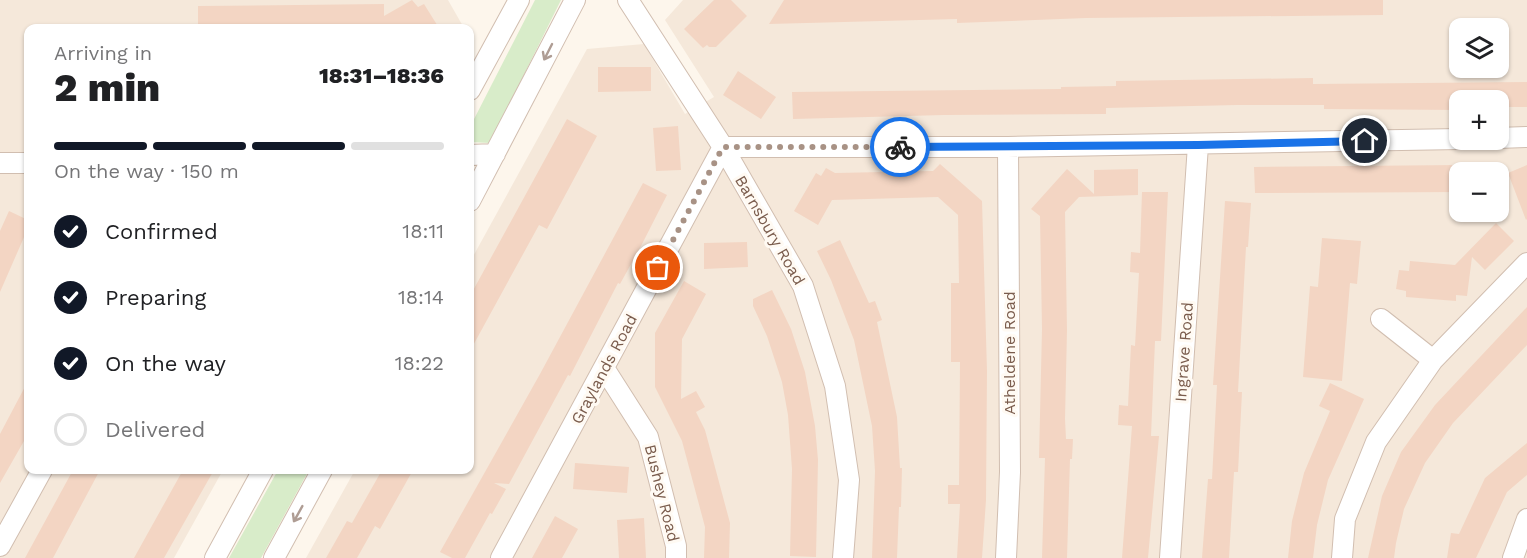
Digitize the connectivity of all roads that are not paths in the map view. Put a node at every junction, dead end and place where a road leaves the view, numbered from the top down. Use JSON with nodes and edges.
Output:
{"nodes":[{"id":1,"x":519,"y":0,"type":"edge"},
{"id":2,"x":575,"y":0,"type":"edge"},
{"id":3,"x":628,"y":0,"type":"edge"},
{"id":4,"x":474,"y":83,"type":"edge"},
{"id":5,"x":1527,"y":137,"type":"edge"},
{"id":6,"x":1449,"y":138,"type":"edge"},
{"id":7,"x":1509,"y":138,"type":"edge"},
{"id":8,"x":1198,"y":145,"type":"junction"},
{"id":9,"x":723,"y":147,"type":"junction"},
{"id":10,"x":1008,"y":147,"type":"junction"},
{"id":11,"x":495,"y":154,"type":"junction"},
{"id":12,"x":474,"y":155,"type":"edge"},
{"id":13,"x":24,"y":163,"type":"edge"},
{"id":14,"x":0,"y":164,"type":"edge"},
{"id":15,"x":474,"y":193,"type":"edge"},
{"id":16,"x":1527,"y":263,"type":"edge"},
{"id":17,"x":1381,"y":320,"type":"dead end"},
{"id":18,"x":1433,"y":360,"type":"junction"},
{"id":19,"x":604,"y":369,"type":"junction"},
{"id":20,"x":40,"y":474,"type":"edge"},
{"id":21,"x":261,"y":474,"type":"edge"},
{"id":22,"x":320,"y":474,"type":"edge"},
{"id":23,"x":1527,"y":519,"type":"edge"},
{"id":24,"x":0,"y":546,"type":"edge"},
{"id":25,"x":215,"y":558,"type":"edge"},
{"id":26,"x":274,"y":558,"type":"edge"},
{"id":27,"x":501,"y":558,"type":"edge"},
{"id":28,"x":676,"y":558,"type":"edge"},
{"id":29,"x":843,"y":558,"type":"edge"},
{"id":30,"x":1006,"y":558,"type":"edge"},
{"id":31,"x":1170,"y":558,"type":"edge"},
{"id":32,"x":1342,"y":558,"type":"edge"},
{"id":33,"x":1513,"y":558,"type":"edge"}],
"edges":[{"from":1,"to":4,"type":"street"},
{"from":2,"to":11,"type":"street","one_way":true},
{"from":3,"to":9,"type":"street","name":"Barnsbury Road"},
{"from":5,"to":7,"type":"street"},
{"from":6,"to":8,"type":"street"},
{"from":8,"to":10,"type":"street"},
{"from":8,"to":31,"type":"street","name":"Ingrave Road"},
{"from":9,"to":10,"type":"street"},
{"from":9,"to":19,"type":"street","name":"Graylands Road"},
{"from":9,"to":29,"type":"street","name":"Barnsbury Road"},
{"from":10,"to":30,"type":"street","name":"Atheldene Road"},
{"from":11,"to":12,"type":"street"},
{"from":11,"to":15,"type":"street"},
{"from":13,"to":14,"type":"street"},
{"from":16,"to":18,"type":"street"},
{"from":17,"to":18,"type":"street"},
{"from":18,"to":32,"type":"street"},
{"from":19,"to":27,"type":"street","name":"Graylands Road"},
{"from":19,"to":28,"type":"street","name":"Bushey Road"},
{"from":20,"to":24,"type":"street"},
{"from":21,"to":25,"type":"street"},
{"from":22,"to":26,"type":"street","one_way":true},
{"from":23,"to":33,"type":"street"}]}
